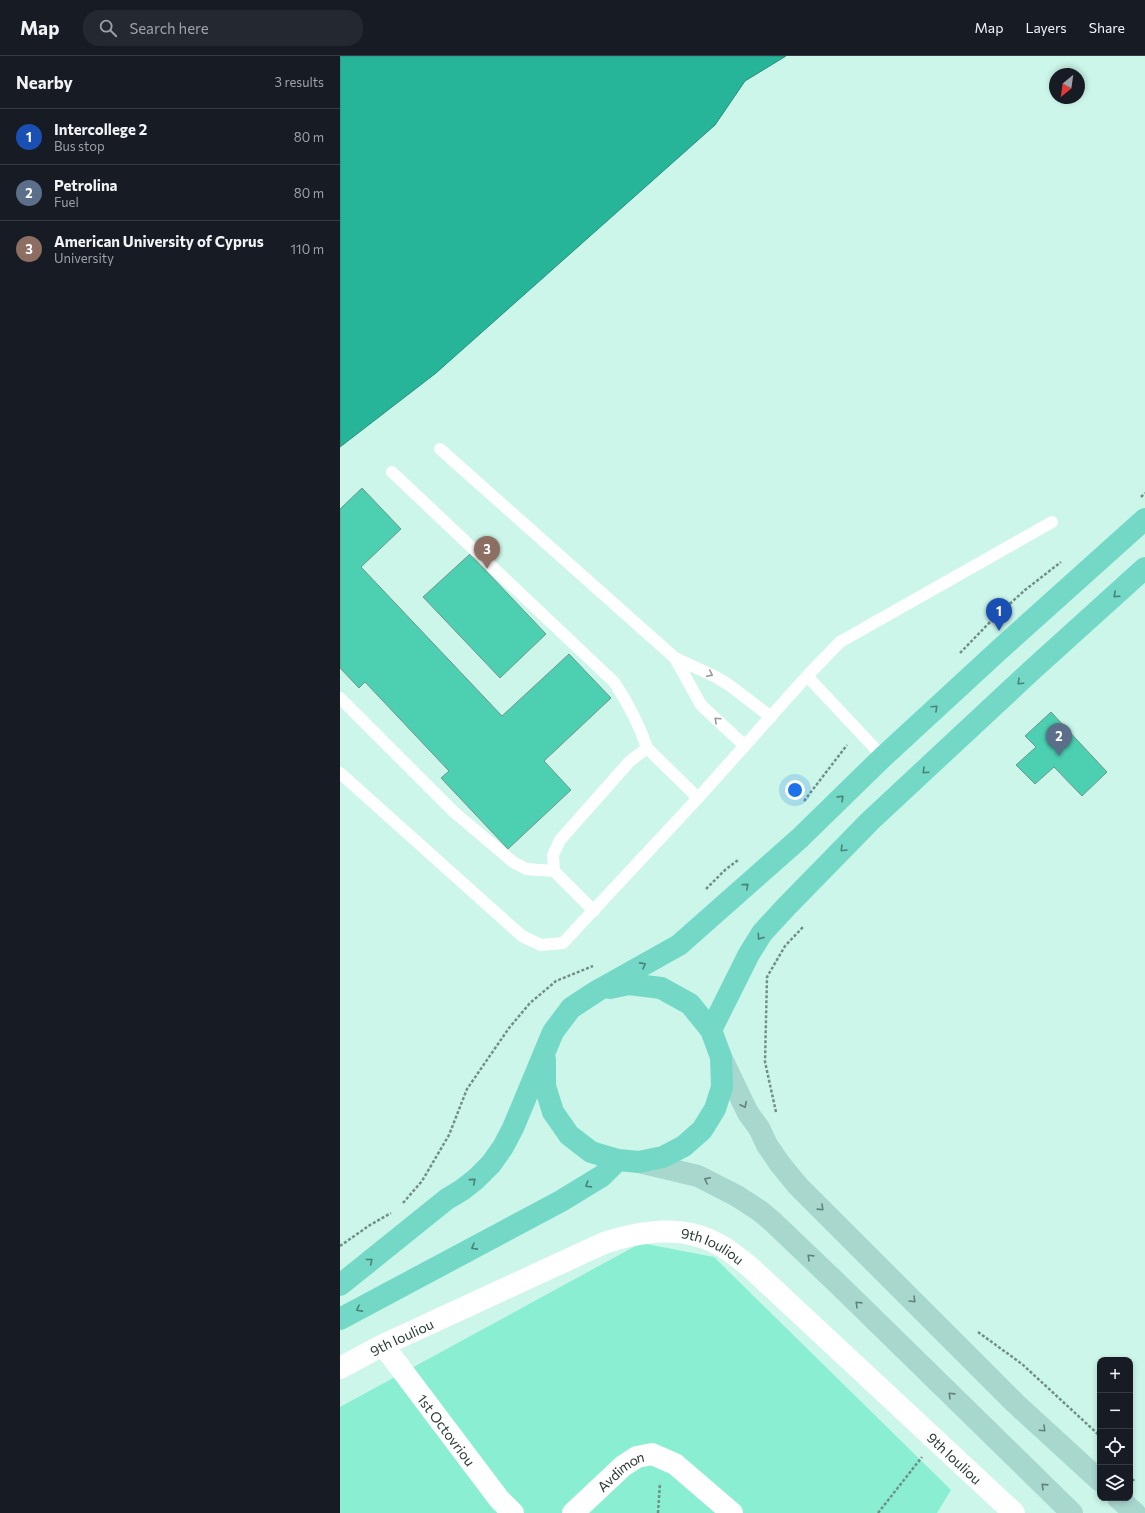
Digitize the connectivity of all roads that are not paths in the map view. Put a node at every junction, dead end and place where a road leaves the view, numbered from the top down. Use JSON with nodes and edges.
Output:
{"nodes":[{"id":1,"x":440,"y":449,"type":"dead end"},
{"id":2,"x":392,"y":472,"type":"dead end"},
{"id":3,"x":1141,"y":510,"type":"edge"},
{"id":4,"x":1052,"y":522,"type":"dead end"},
{"id":5,"x":1145,"y":568,"type":"edge"},
{"id":6,"x":675,"y":658,"type":"junction"},
{"id":7,"x":807,"y":676,"type":"junction"},
{"id":8,"x":340,"y":698,"type":"edge"},
{"id":9,"x":771,"y":717,"type":"junction"},
{"id":10,"x":745,"y":746,"type":"junction"},
{"id":11,"x":647,"y":748,"type":"junction"},
{"id":12,"x":883,"y":758,"type":"junction"},
{"id":13,"x":340,"y":773,"type":"edge"},
{"id":14,"x":698,"y":798,"type":"junction"},
{"id":15,"x":554,"y":871,"type":"junction"},
{"id":16,"x":594,"y":911,"type":"junction"},
{"id":17,"x":597,"y":991,"type":"junction"},
{"id":18,"x":711,"y":1030,"type":"junction"},
{"id":19,"x":553,"y":1032,"type":"junction"},
{"id":20,"x":721,"y":1057,"type":"junction"},
{"id":21,"x":618,"y":1160,"type":"junction"},
{"id":22,"x":639,"y":1162,"type":"junction"},
{"id":23,"x":340,"y":1285,"type":"edge"},
{"id":24,"x":340,"y":1319,"type":"edge"},
{"id":25,"x":383,"y":1345,"type":"junction"},
{"id":26,"x":340,"y":1368,"type":"edge"},
{"id":27,"x":1097,"y":1478,"type":"edge"},
{"id":28,"x":1121,"y":1501,"type":"edge"},
{"id":29,"x":513,"y":1513,"type":"edge"},
{"id":30,"x":573,"y":1513,"type":"edge"},
{"id":31,"x":732,"y":1513,"type":"edge"},
{"id":32,"x":1014,"y":1513,"type":"edge"},
{"id":33,"x":1072,"y":1513,"type":"edge"},
{"id":34,"x":1135,"y":1513,"type":"edge"}],
"edges":[{"from":1,"to":6,"type":"lane"},
{"from":2,"to":11,"type":"lane"},
{"from":12,"to":3,"type":"main road","one_way":true},
{"from":4,"to":7,"type":"lane"},
{"from":5,"to":18,"type":"main road","one_way":true},
{"from":6,"to":9,"type":"lane","one_way":true},
{"from":10,"to":6,"type":"lane","one_way":true},
{"from":7,"to":9,"type":"lane"},
{"from":7,"to":12,"type":"lane"},
{"from":8,"to":15,"type":"lane"},
{"from":9,"to":10,"type":"lane"},
{"from":10,"to":14,"type":"lane"},
{"from":11,"to":14,"type":"lane"},
{"from":11,"to":15,"type":"lane"},
{"from":17,"to":12,"type":"main road","one_way":true},
{"from":13,"to":16,"type":"lane"},
{"from":14,"to":16,"type":"lane"},
{"from":15,"to":16,"type":"lane"},
{"from":17,"to":18,"type":"main road"},
{"from":17,"to":19,"type":"main road"},
{"from":18,"to":20,"type":"main road"},
{"from":19,"to":21,"type":"main road"},
{"from":23,"to":19,"type":"main road","one_way":true},
{"from":20,"to":22,"type":"main road"},
{"from":20,"to":27,"type":"main road","one_way":true},
{"from":21,"to":22,"type":"main road"},
{"from":21,"to":24,"type":"main road","one_way":true},
{"from":33,"to":22,"type":"main road","one_way":true},
{"from":25,"to":26,"type":"street","name":"9th Iouliou"},
{"from":25,"to":29,"type":"street","name":"1st Octovriou"},
{"from":25,"to":32,"type":"street","name":"9th Iouliou"},
{"from":28,"to":34,"type":"main road"},
{"from":30,"to":31,"type":"street","name":"Avdimon"}]}
